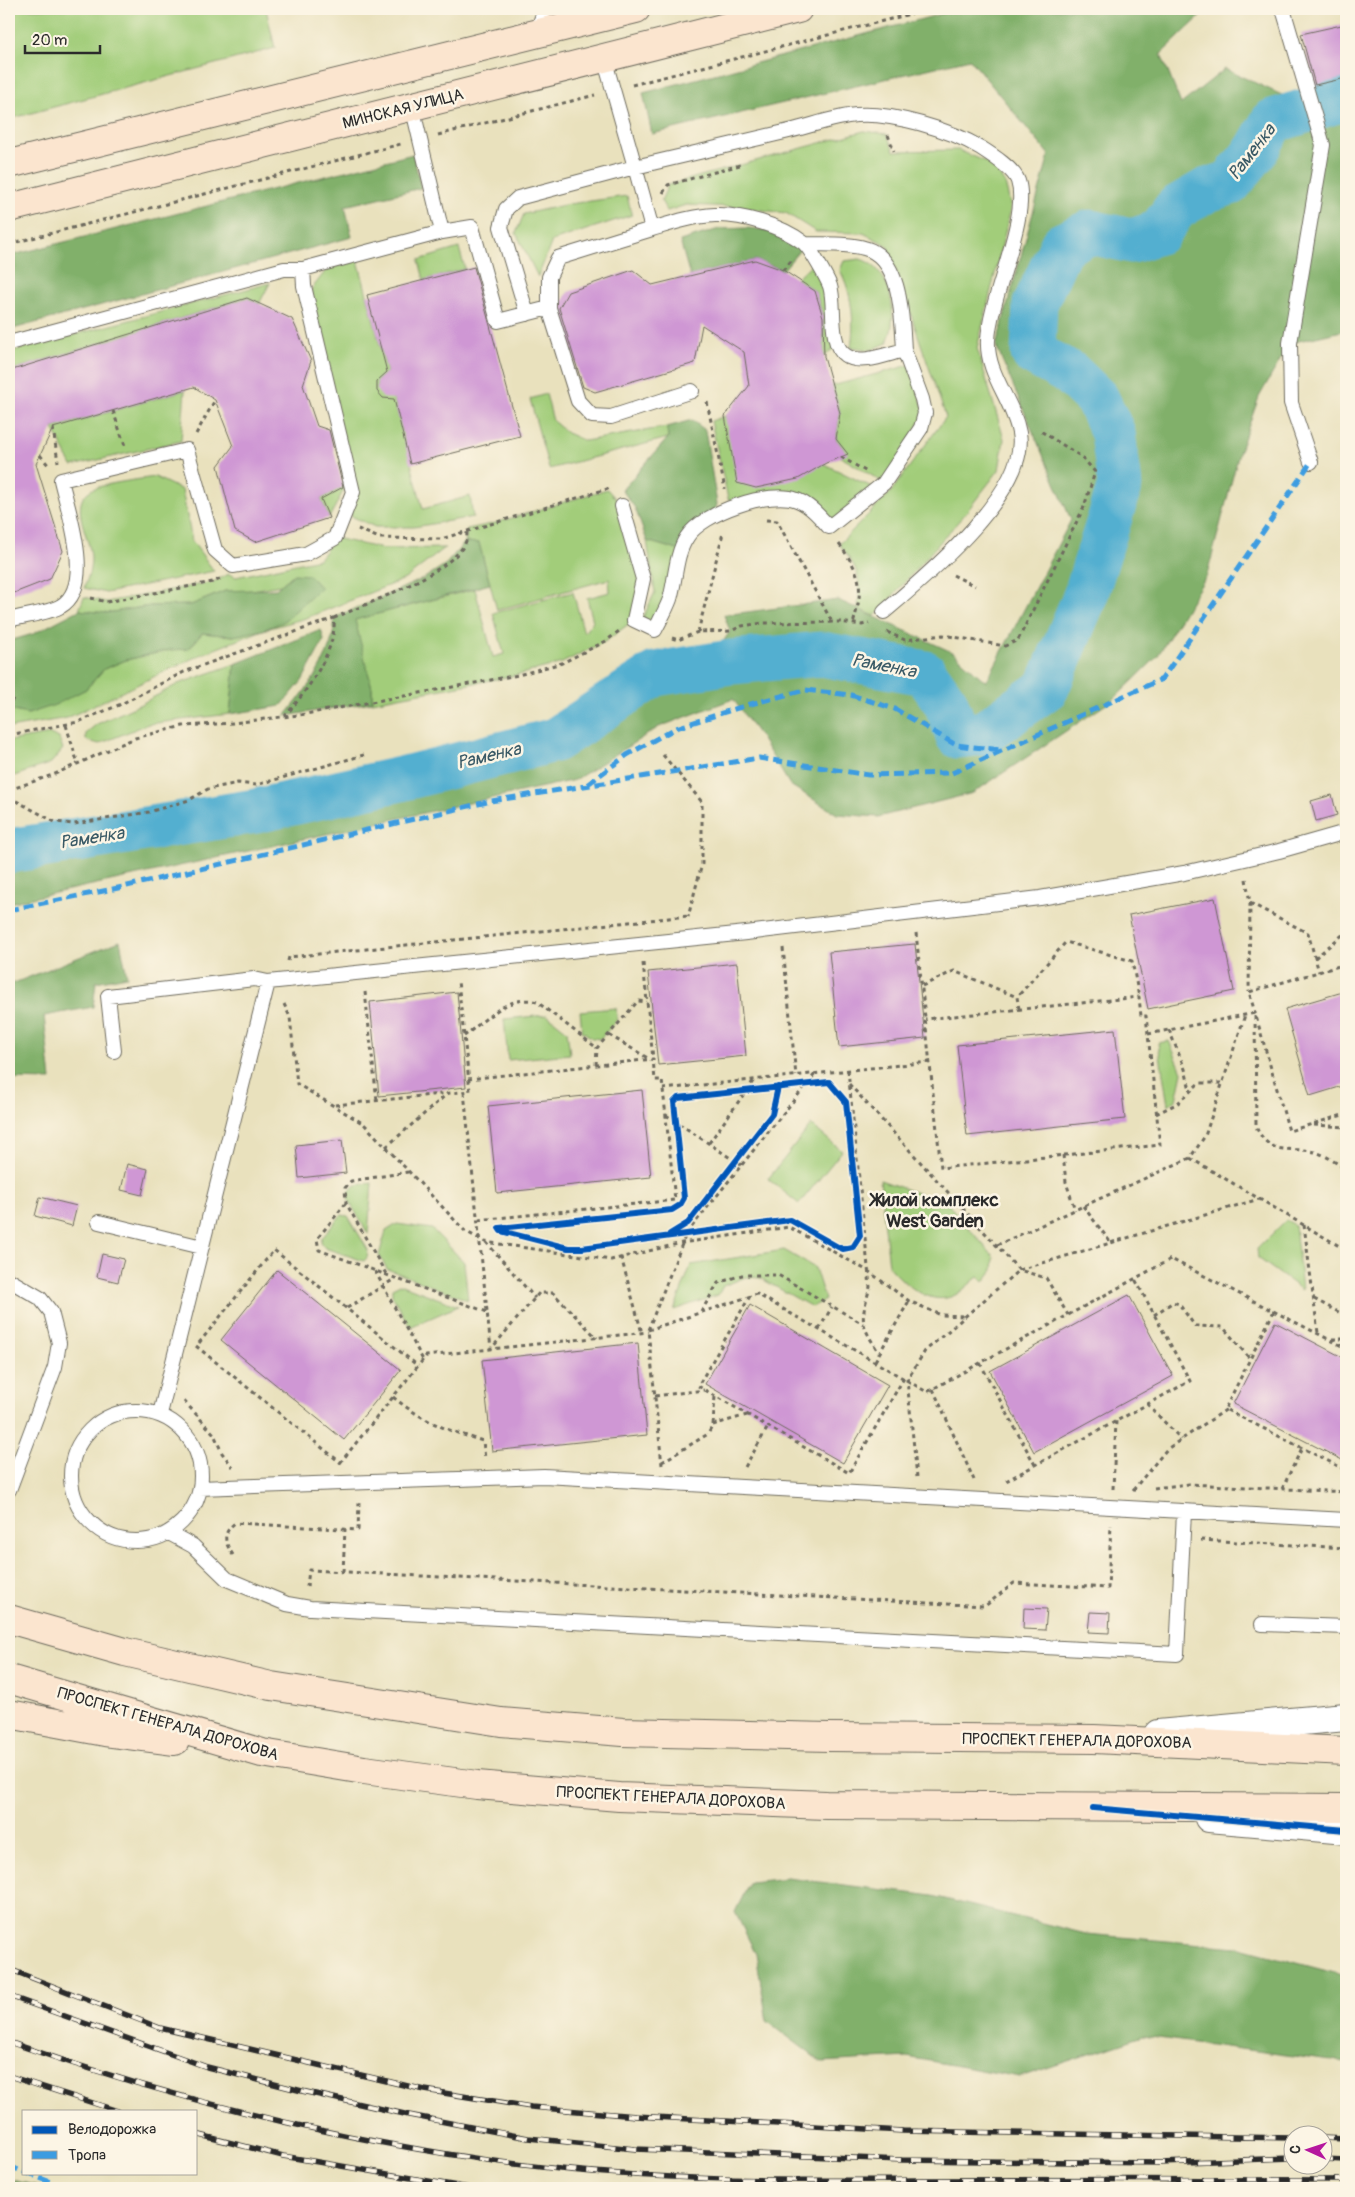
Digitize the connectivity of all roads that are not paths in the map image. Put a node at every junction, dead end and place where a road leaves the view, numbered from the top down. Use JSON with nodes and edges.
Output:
{"nodes":[{"id":1,"x":545,"y":9,"type":"edge"},
{"id":2,"x":636,"y":9,"type":"edge"},
{"id":3,"x":798,"y":9,"type":"edge"},
{"id":4,"x":1284,"y":9,"type":"edge"},
{"id":5,"x":536,"y":34,"type":"junction"},
{"id":6,"x":604,"y":58,"type":"junction"},
{"id":7,"x":412,"y":106,"type":"junction"},
{"id":8,"x":9,"y":164,"type":"edge"},
{"id":9,"x":635,"y":167,"type":"junction"},
{"id":10,"x":9,"y":208,"type":"edge"},
{"id":11,"x":652,"y":229,"type":"junction"},
{"id":12,"x":442,"y":232,"type":"junction"},
{"id":13,"x":805,"y":244,"type":"junction"},
{"id":14,"x":303,"y":269,"type":"junction"},
{"id":15,"x":550,"y":308,"type":"junction"},
{"id":16,"x":527,"y":314,"type":"junction"},
{"id":17,"x":9,"y":342,"type":"edge"},
{"id":18,"x":904,"y":350,"type":"junction"},
{"id":19,"x":692,"y":391,"type":"road end"},
{"id":20,"x":1311,"y":462,"type":"dead end"},
{"id":21,"x":622,"y":506,"type":"road end"},
{"id":22,"x":882,"y":615,"type":"road end"},
{"id":23,"x":9,"y":620,"type":"edge"},
{"id":24,"x":1346,"y":832,"type":"edge"},
{"id":25,"x":268,"y":982,"type":"junction"},
{"id":26,"x":114,"y":1051,"type":"dead end"},
{"id":27,"x":100,"y":1222,"type":"dead end"},
{"id":28,"x":202,"y":1246,"type":"junction"},
{"id":29,"x":9,"y":1280,"type":"edge"},
{"id":30,"x":160,"y":1414,"type":"junction"},
{"id":31,"x":200,"y":1488,"type":"junction"},
{"id":32,"x":9,"y":1490,"type":"edge"},
{"id":33,"x":1184,"y":1512,"type":"junction"},
{"id":34,"x":1346,"y":1520,"type":"edge"},
{"id":35,"x":169,"y":1533,"type":"junction"},
{"id":36,"x":9,"y":1619,"type":"edge"},
{"id":37,"x":1262,"y":1624,"type":"dead end"},
{"id":38,"x":1346,"y":1627,"type":"edge"},
{"id":39,"x":9,"y":1679,"type":"edge"},
{"id":40,"x":9,"y":1714,"type":"edge"},
{"id":41,"x":1346,"y":1717,"type":"edge"},
{"id":42,"x":1094,"y":1739,"type":"junction"},
{"id":43,"x":1346,"y":1751,"type":"edge"},
{"id":44,"x":262,"y":1753,"type":"junction"},
{"id":45,"x":1093,"y":1808,"type":"junction"},
{"id":46,"x":1346,"y":1808,"type":"edge"},
{"id":47,"x":1346,"y":1830,"type":"edge"}],
"edges":[{"from":1,"to":5,"type":"lane"},
{"from":2,"to":5,"type":"main road"},
{"from":3,"to":6,"type":"main road","name":"МИНСКАЯ УЛИЦА"},
{"from":4,"to":20,"type":"lane"},
{"from":5,"to":8,"type":"main road"},
{"from":6,"to":7,"type":"main road","name":"МИНСКАЯ УЛИЦА"},
{"from":6,"to":9,"type":"lane"},
{"from":7,"to":10,"type":"main road","name":"МИНСКАЯ УЛИЦА"},
{"from":7,"to":12,"type":"lane"},
{"from":9,"to":11,"type":"lane"},
{"from":9,"to":16,"type":"lane"},
{"from":9,"to":22,"type":"lane"},
{"from":11,"to":13,"type":"lane"},
{"from":11,"to":15,"type":"lane"},
{"from":12,"to":14,"type":"lane"},
{"from":12,"to":16,"type":"lane"},
{"from":13,"to":18,"type":"lane"},
{"from":13,"to":18,"type":"lane"},
{"from":14,"to":17,"type":"lane"},
{"from":14,"to":23,"type":"lane"},
{"from":15,"to":16,"type":"lane"},
{"from":15,"to":19,"type":"lane"},
{"from":18,"to":21,"type":"lane"},
{"from":24,"to":25,"type":"lane"},
{"from":25,"to":26,"type":"lane"},
{"from":25,"to":28,"type":"lane"},
{"from":27,"to":28,"type":"lane"},
{"from":28,"to":30,"type":"lane"},
{"from":29,"to":32,"type":"lane"},
{"from":30,"to":31,"type":"lane"},
{"from":30,"to":35,"type":"lane"},
{"from":31,"to":33,"type":"lane"},
{"from":31,"to":35,"type":"lane"},
{"from":33,"to":34,"type":"lane"},
{"from":33,"to":35,"type":"lane"},
{"from":36,"to":42,"type":"main road","name":"ПРОСПЕКТ ГЕНЕРАЛА ДОРОХОВА"},
{"from":37,"to":38,"type":"lane"},
{"from":39,"to":44,"type":"main road","name":"ПРОСПЕКТ ГЕНЕРАЛА ДОРОХОВА"},
{"from":40,"to":44,"type":"main road"},
{"from":41,"to":42,"type":"street"},
{"from":42,"to":43,"type":"main road","name":"ПРОСПЕКТ ГЕНЕРАЛА ДОРОХОВА"},
{"from":44,"to":45,"type":"main road","name":"ПРОСПЕКТ ГЕНЕРАЛА ДОРОХОВА"},
{"from":45,"to":46,"type":"main road","name":"ПРОСПЕКТ ГЕНЕРАЛА ДОРОХОВА"},
{"from":45,"to":47,"type":"street"}]}
